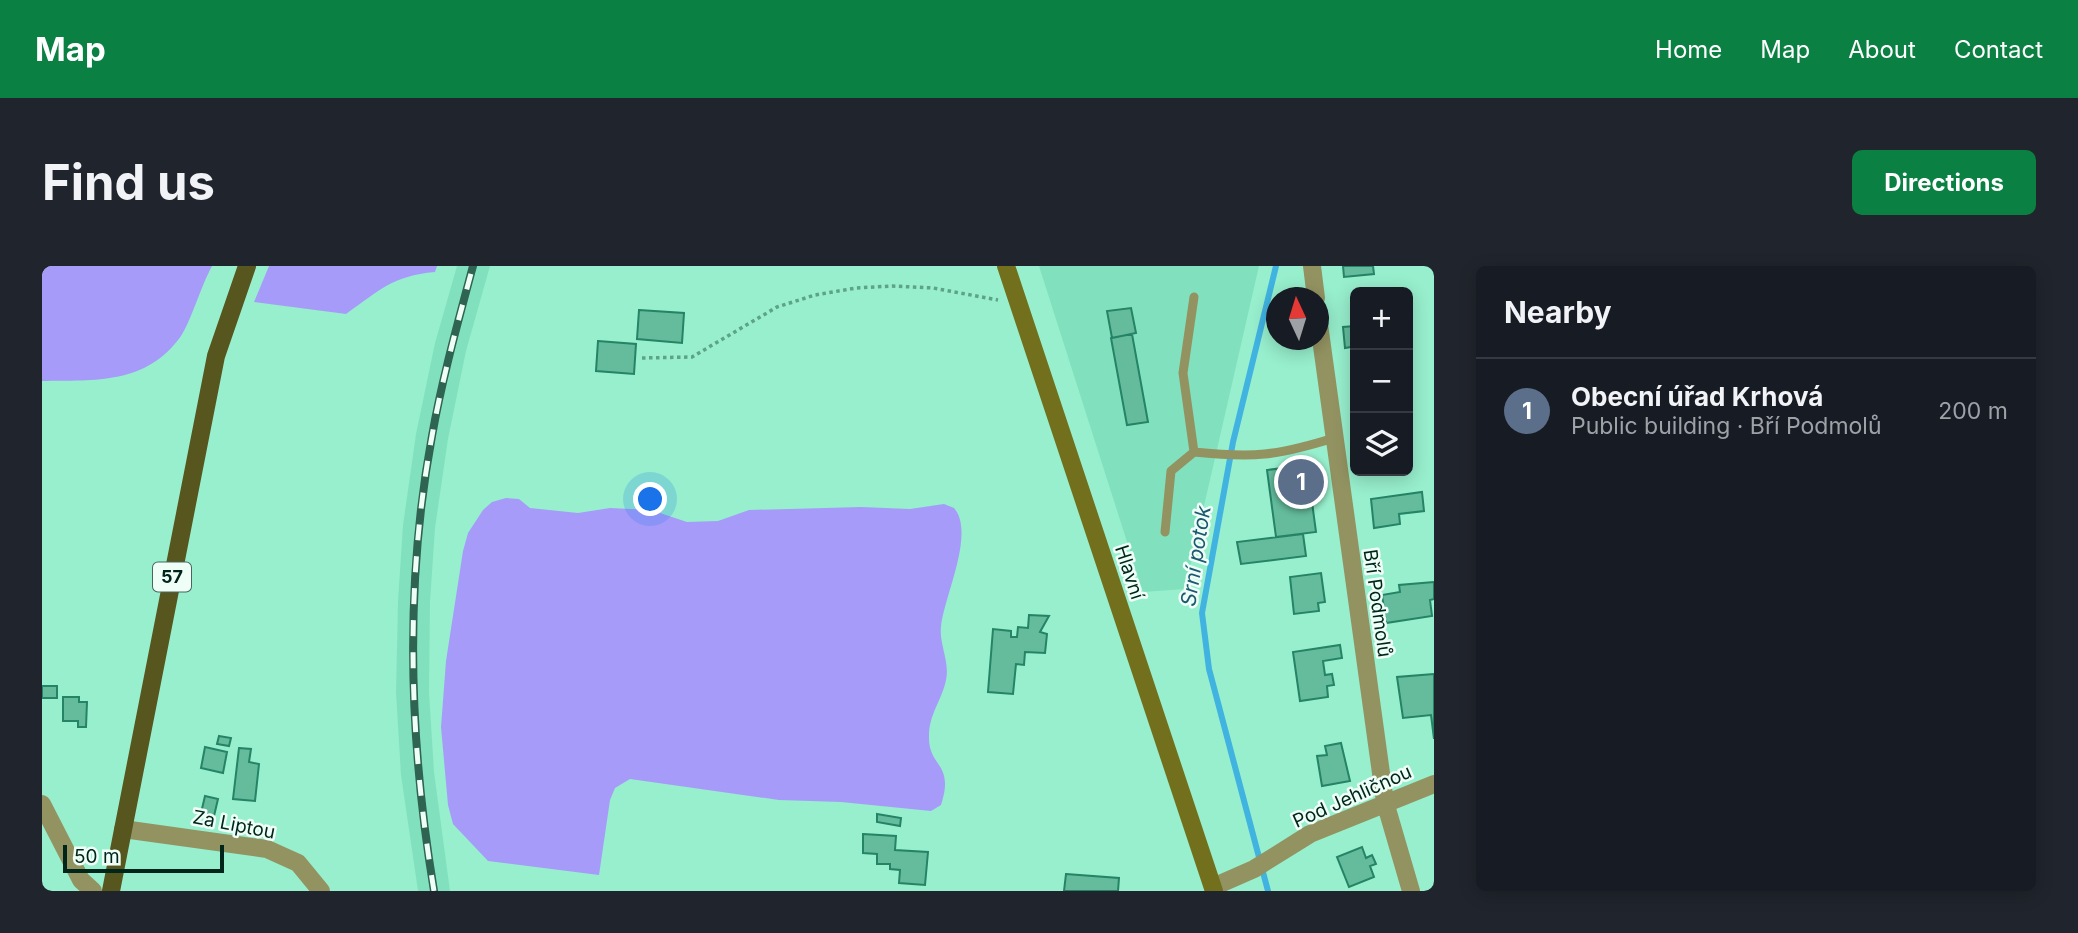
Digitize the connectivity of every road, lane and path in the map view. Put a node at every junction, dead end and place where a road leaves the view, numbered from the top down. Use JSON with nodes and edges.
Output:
{"nodes":[{"id":1,"x":247,"y":266,"type":"edge"},
{"id":2,"x":1006,"y":266,"type":"edge"},
{"id":3,"x":1312,"y":266,"type":"edge"},
{"id":4,"x":1315,"y":287,"type":"edge"},
{"id":5,"x":1194,"y":297,"type":"dead end"},
{"id":6,"x":1017,"y":299,"type":"junction"},
{"id":7,"x":1322,"y":350,"type":"edge"},
{"id":8,"x":642,"y":358,"type":"dead end"},
{"id":9,"x":1334,"y":438,"type":"junction"},
{"id":10,"x":1194,"y":452,"type":"junction"},
{"id":11,"x":1165,"y":532,"type":"dead end"},
{"id":12,"x":1434,"y":784,"type":"edge"},
{"id":13,"x":1385,"y":802,"type":"junction"},
{"id":14,"x":42,"y":804,"type":"edge"},
{"id":15,"x":123,"y":829,"type":"junction"},
{"id":16,"x":1214,"y":889,"type":"edge"},
{"id":17,"x":93,"y":891,"type":"edge"},
{"id":18,"x":111,"y":891,"type":"edge"},
{"id":19,"x":321,"y":891,"type":"edge"},
{"id":20,"x":1410,"y":891,"type":"edge"}],
"edges":[{"from":1,"to":15,"type":"main road","number":"57"},
{"from":2,"to":6,"type":"street","name":"Hlavní"},
{"from":3,"to":4,"type":"street"},
{"from":5,"to":10,"type":"lane"},
{"from":6,"to":8,"type":"path"},
{"from":6,"to":16,"type":"street","name":"Hlavní"},
{"from":7,"to":9,"type":"street","name":"Bří Podmolů"},
{"from":9,"to":10,"type":"lane"},
{"from":9,"to":13,"type":"street","name":"Bří Podmolů"},
{"from":10,"to":11,"type":"lane"},
{"from":12,"to":13,"type":"street","name":"Pod Jehličnou"},
{"from":13,"to":16,"type":"street","name":"Pod Jehličnou"},
{"from":13,"to":20,"type":"street","name":"Bří Podmolů"},
{"from":14,"to":17,"type":"street"},
{"from":15,"to":18,"type":"main road","number":"57"},
{"from":15,"to":19,"type":"street","name":"Za Liptou"}]}
